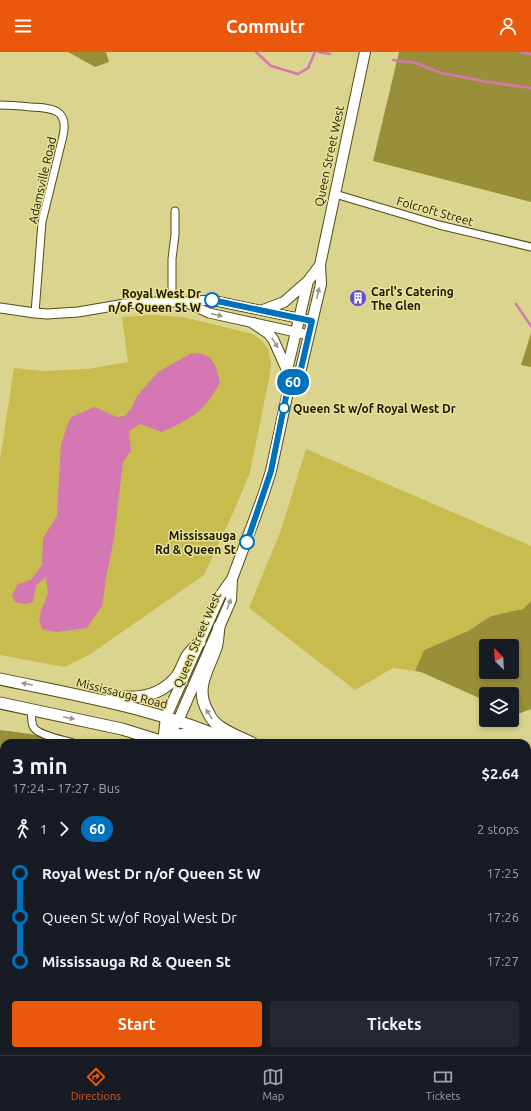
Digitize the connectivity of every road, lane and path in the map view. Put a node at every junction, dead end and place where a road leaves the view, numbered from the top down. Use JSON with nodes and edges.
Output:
{"nodes":[{"id":1,"x":364,"y":52,"type":"edge"},
{"id":2,"x":0,"y":105,"type":"edge"},
{"id":3,"x":335,"y":194,"type":"junction"},
{"id":4,"x":175,"y":211,"type":"dead end"},
{"id":5,"x":531,"y":247,"type":"edge"},
{"id":6,"x":320,"y":265,"type":"junction"},
{"id":7,"x":308,"y":280,"type":"junction"},
{"id":8,"x":172,"y":301,"type":"junction"},
{"id":9,"x":183,"y":302,"type":"junction"},
{"id":10,"x":0,"y":308,"type":"edge"},
{"id":11,"x":263,"y":310,"type":"junction"},
{"id":12,"x":35,"y":313,"type":"junction"},
{"id":13,"x":299,"y":318,"type":"junction"},
{"id":14,"x":312,"y":321,"type":"junction"},
{"id":15,"x":253,"y":323,"type":"junction"},
{"id":16,"x":296,"y":332,"type":"junction"},
{"id":17,"x":308,"y":335,"type":"junction"},
{"id":18,"x":287,"y":370,"type":"junction"},
{"id":19,"x":288,"y":387,"type":"junction"},
{"id":20,"x":232,"y":579,"type":"junction"},
{"id":21,"x":219,"y":627,"type":"junction"},
{"id":22,"x":200,"y":642,"type":"junction"},
{"id":23,"x":0,"y":679,"type":"edge"},
{"id":24,"x":79,"y":695,"type":"junction"},
{"id":25,"x":0,"y":703,"type":"edge"},
{"id":26,"x":31,"y":710,"type":"junction"},
{"id":27,"x":166,"y":717,"type":"junction"},
{"id":28,"x":178,"y":721,"type":"junction"},
{"id":29,"x":59,"y":739,"type":"edge"},
{"id":30,"x":153,"y":739,"type":"edge"},
{"id":31,"x":165,"y":739,"type":"edge"},
{"id":32,"x":167,"y":739,"type":"edge"},
{"id":33,"x":168,"y":739,"type":"edge"},
{"id":34,"x":198,"y":739,"type":"edge"},
{"id":35,"x":225,"y":739,"type":"edge"},
{"id":36,"x":244,"y":739,"type":"edge"}],
"edges":[{"from":1,"to":3,"type":"main road","name":"Queen Street West"},
{"from":2,"to":12,"type":"street","name":"Adamsville Road"},
{"from":3,"to":5,"type":"street","name":"Folcroft Street"},
{"from":3,"to":6,"type":"main road","name":"Queen Street West"},
{"from":4,"to":8,"type":"street"},
{"from":6,"to":7,"type":"main road","name":"Queen Street West"},
{"from":14,"to":6,"type":"main road","name":"Queen Street West","one_way":true},
{"from":7,"to":11,"type":"main road"},
{"from":7,"to":13,"type":"main road","name":"Queen Street West"},
{"from":8,"to":9,"type":"street"},
{"from":8,"to":12,"type":"street"},
{"from":9,"to":11,"type":"street"},
{"from":9,"to":15,"type":"street","one_way":true},
{"from":10,"to":12,"type":"street"},
{"from":11,"to":13,"type":"street"},
{"from":13,"to":14,"type":"street"},
{"from":13,"to":16,"type":"main road","name":"Queen Street West"},
{"from":14,"to":17,"type":"main road","name":"Queen Street West"},
{"from":15,"to":16,"type":"street"},
{"from":15,"to":18,"type":"main road","one_way":true},
{"from":16,"to":17,"type":"street"},
{"from":16,"to":18,"type":"main road","name":"Queen Street West"},
{"from":17,"to":19,"type":"main road","name":"Queen Street West"},
{"from":18,"to":19,"type":"main road","name":"Queen Street West"},
{"from":19,"to":20,"type":"main road","name":"Queen Street West"},
{"from":21,"to":20,"type":"main road","name":"Queen Street West","one_way":true},
{"from":20,"to":22,"type":"main road","name":"Queen Street West"},
{"from":21,"to":28,"type":"main road","name":"Queen Street West"},
{"from":36,"to":21,"type":"main road","one_way":true},
{"from":22,"to":24,"type":"main road"},
{"from":22,"to":27,"type":"main road","name":"Queen Street West"},
{"from":24,"to":23,"type":"main road","name":"Mississauga Road","one_way":true},
{"from":24,"to":27,"type":"main road","name":"Mississauga Road"},
{"from":25,"to":26,"type":"main road"},
{"from":26,"to":29,"type":"street"},
{"from":26,"to":30,"type":"main road","one_way":true},
{"from":27,"to":28,"type":"main road","name":"Mississauga Road"},
{"from":27,"to":31,"type":"main road","name":"Queen Street West"},
{"from":28,"to":32,"type":"main road","name":"Queen Street West"},
{"from":28,"to":35,"type":"main road","name":"Mississauga Road"},
{"from":33,"to":34,"type":"main road"}]}
